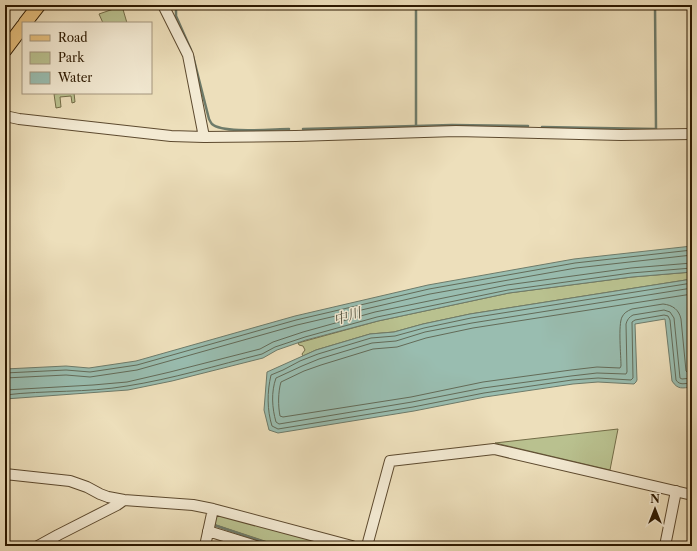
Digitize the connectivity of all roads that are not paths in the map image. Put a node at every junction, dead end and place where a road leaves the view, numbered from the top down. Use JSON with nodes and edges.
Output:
{"nodes":[{"id":1,"x":38,"y":5,"type":"edge"},
{"id":2,"x":163,"y":5,"type":"edge"},
{"id":3,"x":26,"y":22,"type":"edge"},
{"id":4,"x":22,"y":27,"type":"edge"},
{"id":5,"x":5,"y":50,"type":"edge"},
{"id":6,"x":5,"y":116,"type":"edge"},
{"id":7,"x":692,"y":134,"type":"edge"},
{"id":8,"x":204,"y":137,"type":"junction"},
{"id":9,"x":5,"y":474,"type":"edge"},
{"id":10,"x":676,"y":491,"type":"junction"},
{"id":11,"x":692,"y":495,"type":"edge"},
{"id":12,"x":124,"y":500,"type":"junction"},
{"id":13,"x":213,"y":510,"type":"junction"},
{"id":14,"x":208,"y":531,"type":"junction"},
{"id":15,"x":38,"y":546,"type":"edge"},
{"id":16,"x":205,"y":546,"type":"edge"},
{"id":17,"x":256,"y":546,"type":"edge"},
{"id":18,"x":352,"y":546,"type":"edge"},
{"id":19,"x":367,"y":546,"type":"edge"},
{"id":20,"x":665,"y":546,"type":"edge"}],
"edges":[{"from":1,"to":3,"type":"main road"},
{"from":2,"to":8,"type":"street"},
{"from":4,"to":5,"type":"main road"},
{"from":6,"to":8,"type":"street"},
{"from":7,"to":8,"type":"street"},
{"from":9,"to":12,"type":"street"},
{"from":10,"to":11,"type":"street"},
{"from":10,"to":19,"type":"street"},
{"from":10,"to":20,"type":"street"},
{"from":12,"to":13,"type":"street"},
{"from":12,"to":15,"type":"street"},
{"from":13,"to":14,"type":"street"},
{"from":13,"to":18,"type":"street"},
{"from":14,"to":16,"type":"street"},
{"from":14,"to":17,"type":"street"}]}
